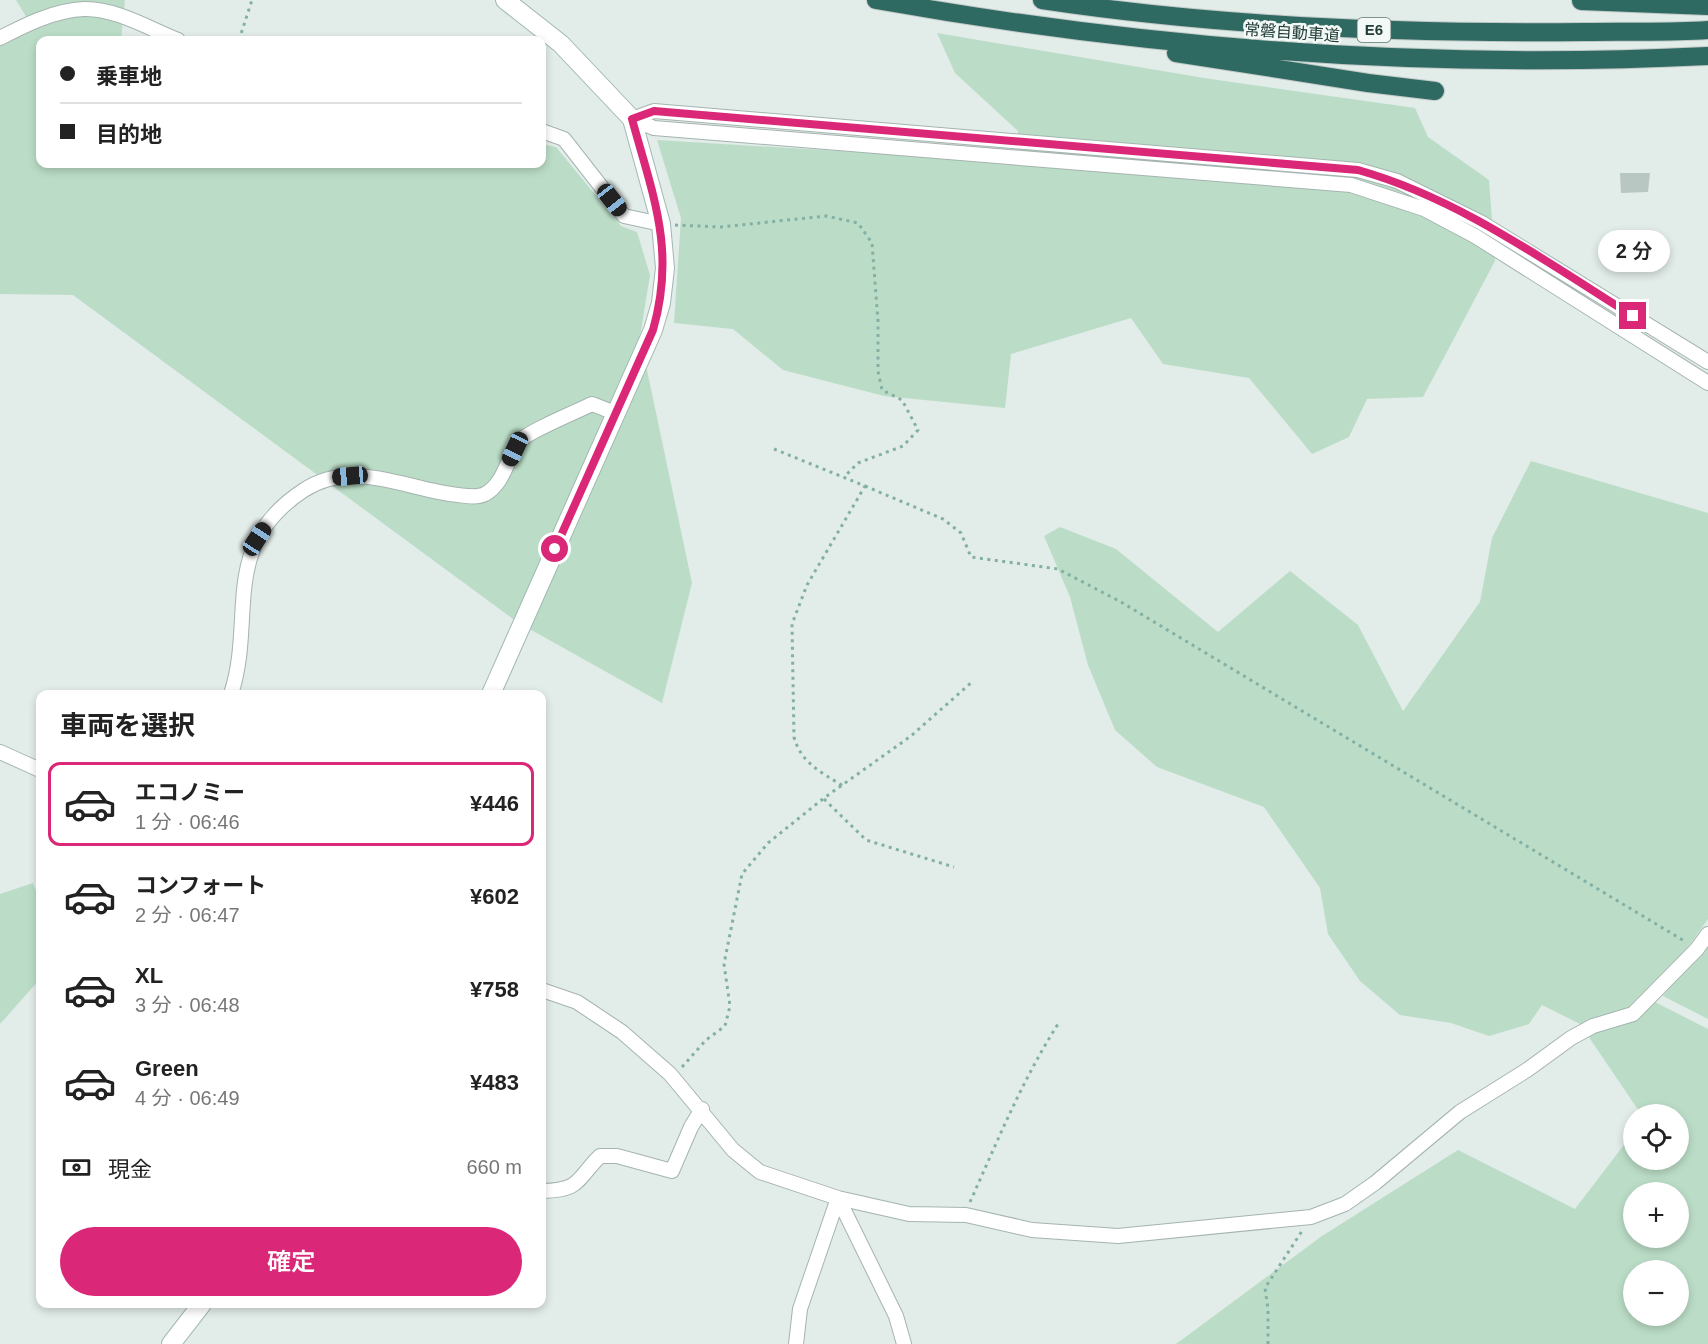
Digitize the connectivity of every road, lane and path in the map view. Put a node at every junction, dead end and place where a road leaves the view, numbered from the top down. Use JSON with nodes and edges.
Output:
{"nodes":[{"id":1,"x":252,"y":0,"type":"edge"},
{"id":2,"x":505,"y":0,"type":"edge"},
{"id":3,"x":876,"y":0,"type":"edge"},
{"id":4,"x":1042,"y":0,"type":"edge"},
{"id":5,"x":1581,"y":1,"type":"edge"},
{"id":6,"x":1708,"y":6,"type":"edge"},
{"id":7,"x":1708,"y":30,"type":"edge"},
{"id":8,"x":1082,"y":33,"type":"junction"},
{"id":9,"x":168,"y":36,"type":"edge"},
{"id":10,"x":240,"y":36,"type":"edge"},
{"id":11,"x":0,"y":38,"type":"edge"},
{"id":12,"x":1708,"y":56,"type":"edge"},
{"id":13,"x":1435,"y":91,"type":"dead end"},
{"id":14,"x":632,"y":119,"type":"junction"},
{"id":15,"x":546,"y":132,"type":"edge"},
{"id":16,"x":661,"y":224,"type":"junction"},
{"id":17,"x":1708,"y":362,"type":"edge"},
{"id":18,"x":1708,"y":383,"type":"edge"},
{"id":19,"x":615,"y":413,"type":"junction"},
{"id":20,"x":774,"y":449,"type":"dead end"},
{"id":21,"x":844,"y":476,"type":"junction"},
{"id":22,"x":865,"y":486,"type":"junction"},
{"id":23,"x":973,"y":681,"type":"dead end"},
{"id":24,"x":232,"y":690,"type":"edge"},
{"id":25,"x":493,"y":690,"type":"edge"},
{"id":26,"x":0,"y":752,"type":"edge"},
{"id":27,"x":36,"y":768,"type":"edge"},
{"id":28,"x":843,"y":786,"type":"junction"},
{"id":29,"x":824,"y":798,"type":"junction"},
{"id":30,"x":954,"y":867,"type":"dead end"},
{"id":31,"x":1708,"y":934,"type":"edge"},
{"id":32,"x":1697,"y":949,"type":"junction"},
{"id":33,"x":546,"y":991,"type":"edge"},
{"id":34,"x":1060,"y":1021,"type":"dead end"},
{"id":35,"x":674,"y":1079,"type":"junction"},
{"id":36,"x":702,"y":1109,"type":"junction"},
{"id":37,"x":546,"y":1191,"type":"edge"},
{"id":38,"x":837,"y":1198,"type":"junction"},
{"id":39,"x":966,"y":1215,"type":"junction"},
{"id":40,"x":1311,"y":1217,"type":"junction"},
{"id":41,"x":199,"y":1308,"type":"edge"},
{"id":42,"x":171,"y":1344,"type":"edge"},
{"id":43,"x":796,"y":1344,"type":"edge"},
{"id":44,"x":904,"y":1344,"type":"edge"},
{"id":45,"x":1268,"y":1344,"type":"edge"}],
"edges":[{"from":1,"to":10,"type":"path"},
{"from":2,"to":14,"type":"street"},
{"from":3,"to":8,"type":"highway","name":"常磐自動車道","number":"E6"},
{"from":4,"to":7,"type":"highway","name":"常磐自動車道","number":"E6"},
{"from":5,"to":6,"type":"highway"},
{"from":8,"to":12,"type":"highway","name":"常磐自動車道","number":"E6"},
{"from":8,"to":13,"type":"highway"},
{"from":9,"to":11,"type":"street"},
{"from":14,"to":16,"type":"street"},
{"from":14,"to":17,"type":"street"},
{"from":14,"to":18,"type":"street"},
{"from":15,"to":16,"type":"street"},
{"from":16,"to":19,"type":"street"},
{"from":16,"to":21,"type":"path"},
{"from":19,"to":24,"type":"street"},
{"from":19,"to":25,"type":"street"},
{"from":20,"to":21,"type":"path"},
{"from":21,"to":22,"type":"path"},
{"from":22,"to":28,"type":"path"},
{"from":22,"to":32,"type":"path"},
{"from":23,"to":28,"type":"path"},
{"from":26,"to":27,"type":"street"},
{"from":28,"to":29,"type":"path"},
{"from":29,"to":30,"type":"path"},
{"from":29,"to":35,"type":"path"},
{"from":31,"to":32,"type":"street"},
{"from":32,"to":40,"type":"street"},
{"from":33,"to":35,"type":"street"},
{"from":34,"to":39,"type":"path"},
{"from":35,"to":36,"type":"street"},
{"from":36,"to":37,"type":"street"},
{"from":36,"to":38,"type":"street"},
{"from":38,"to":39,"type":"street"},
{"from":38,"to":43,"type":"street"},
{"from":38,"to":44,"type":"street"},
{"from":39,"to":40,"type":"street"},
{"from":40,"to":45,"type":"path"},
{"from":41,"to":42,"type":"street"}]}
